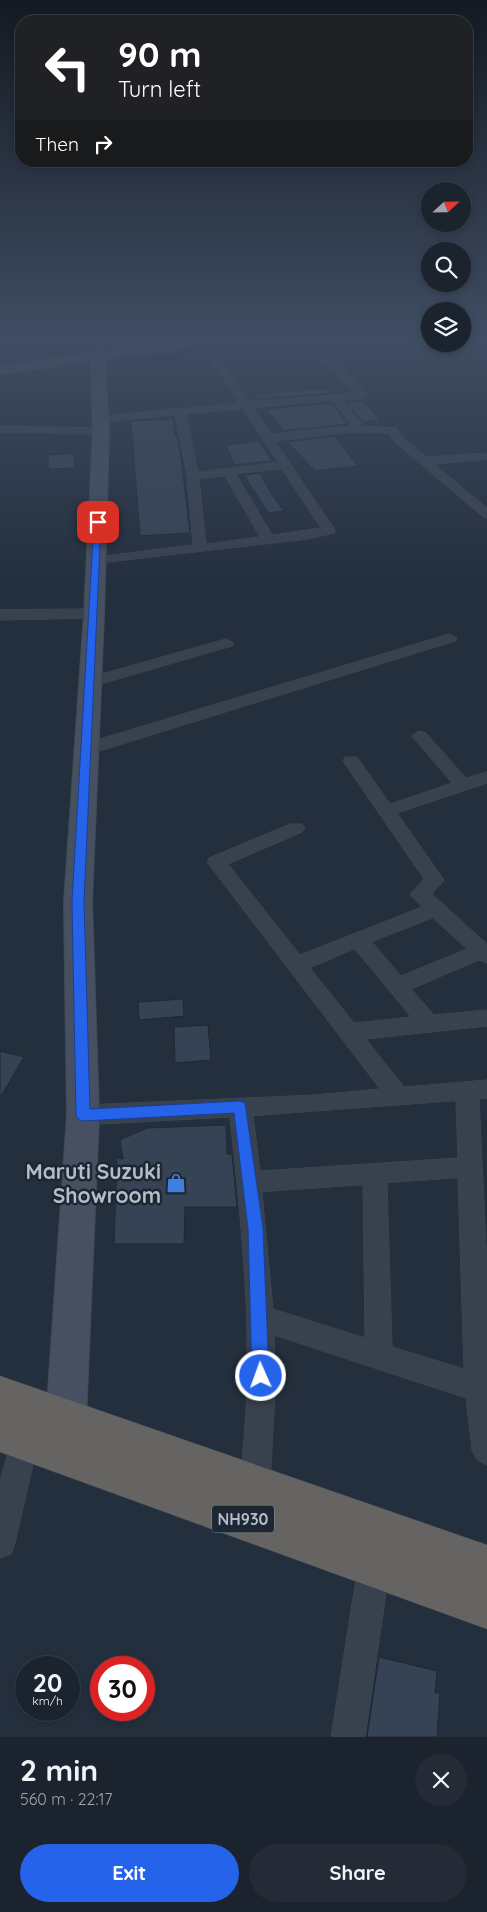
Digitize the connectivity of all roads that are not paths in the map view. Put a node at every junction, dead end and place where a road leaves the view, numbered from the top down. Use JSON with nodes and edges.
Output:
{"nodes":[{"id":1,"x":101,"y":420,"type":"edge"},
{"id":2,"x":131,"y":420,"type":"edge"},
{"id":3,"x":182,"y":420,"type":"edge"},
{"id":4,"x":255,"y":420,"type":"edge"},
{"id":5,"x":354,"y":420,"type":"edge"},
{"id":6,"x":101,"y":425,"type":"junction"},
{"id":7,"x":0,"y":429,"type":"edge"},
{"id":8,"x":353,"y":429,"type":"junction"},
{"id":9,"x":267,"y":438,"type":"junction"},
{"id":10,"x":487,"y":456,"type":"edge"},
{"id":11,"x":424,"y":461,"type":"junction"},
{"id":12,"x":285,"y":465,"type":"junction"},
{"id":13,"x":229,"y":472,"type":"junction"},
{"id":14,"x":193,"y":476,"type":"junction"},
{"id":15,"x":487,"y":499,"type":"edge"},
{"id":16,"x":470,"y":500,"type":"junction"},
{"id":17,"x":487,"y":514,"type":"edge"},
{"id":18,"x":268,"y":540,"type":"junction"},
{"id":19,"x":200,"y":548,"type":"junction"},
{"id":20,"x":96,"y":561,"type":"junction"},
{"id":21,"x":94,"y":614,"type":"junction"},
{"id":22,"x":0,"y":615,"type":"edge"},
{"id":23,"x":450,"y":638,"type":"dead end"},
{"id":24,"x":227,"y":643,"type":"dead end"},
{"id":25,"x":90,"y":682,"type":"junction"},
{"id":26,"x":420,"y":736,"type":"dead end"},
{"id":27,"x":87,"y":749,"type":"junction"},
{"id":28,"x":350,"y":761,"type":"dead end"},
{"id":29,"x":487,"y":777,"type":"edge"},
{"id":30,"x":463,"y":785,"type":"junction"},
{"id":31,"x":386,"y":811,"type":"junction"},
{"id":32,"x":296,"y":828,"type":"dead end"},
{"id":33,"x":436,"y":909,"type":"junction"},
{"id":34,"x":359,"y":940,"type":"junction"},
{"id":35,"x":484,"y":954,"type":"edge"},
{"id":36,"x":296,"y":965,"type":"junction"},
{"id":37,"x":397,"y":986,"type":"junction"},
{"id":38,"x":487,"y":1018,"type":"edge"},
{"id":39,"x":429,"y":1024,"type":"junction"},
{"id":40,"x":348,"y":1032,"type":"junction"},
{"id":41,"x":477,"y":1090,"type":"edge"},
{"id":42,"x":398,"y":1096,"type":"junction"},
{"id":43,"x":240,"y":1107,"type":"junction"},
{"id":44,"x":83,"y":1115,"type":"junction"},
{"id":45,"x":470,"y":1167,"type":"junction"},
{"id":46,"x":375,"y":1174,"type":"junction"},
{"id":47,"x":249,"y":1182,"type":"junction"},
{"id":48,"x":259,"y":1317,"type":"junction"},
{"id":49,"x":482,"y":1321,"type":"edge"},
{"id":50,"x":379,"y":1356,"type":"junction"},
{"id":51,"x":478,"y":1388,"type":"junction"},
{"id":52,"x":24,"y":1420,"type":"edge"},
{"id":53,"x":487,"y":1450,"type":"edge"},
{"id":54,"x":255,"y":1486,"type":"junction"},
{"id":55,"x":0,"y":1543,"type":"edge"},
{"id":56,"x":374,"y":1566,"type":"junction"},
{"id":57,"x":487,"y":1568,"type":"edge"},
{"id":58,"x":487,"y":1606,"type":"edge"},
{"id":59,"x":348,"y":1737,"type":"edge"}],
"edges":[{"from":1,"to":6,"type":"main road"},
{"from":2,"to":6,"type":"street"},
{"from":3,"to":14,"type":"street"},
{"from":4,"to":9,"type":"street"},
{"from":5,"to":8,"type":"street"},
{"from":6,"to":7,"type":"street"},
{"from":6,"to":20,"type":"main road"},
{"from":8,"to":9,"type":"street"},
{"from":8,"to":11,"type":"street"},
{"from":9,"to":12,"type":"street"},
{"from":10,"to":11,"type":"street"},
{"from":11,"to":16,"type":"street"},
{"from":12,"to":13,"type":"street"},
{"from":12,"to":18,"type":"street"},
{"from":13,"to":14,"type":"street"},
{"from":13,"to":18,"type":"street"},
{"from":14,"to":19,"type":"street"},
{"from":15,"to":16,"type":"street"},
{"from":16,"to":17,"type":"street"},
{"from":18,"to":19,"type":"street"},
{"from":19,"to":20,"type":"street"},
{"from":20,"to":21,"type":"main road"},
{"from":21,"to":22,"type":"street"},
{"from":21,"to":25,"type":"main road"},
{"from":23,"to":27,"type":"street"},
{"from":24,"to":25,"type":"street"},
{"from":25,"to":27,"type":"main road"},
{"from":26,"to":30,"type":"street"},
{"from":27,"to":44,"type":"main road"},
{"from":28,"to":31,"type":"street"},
{"from":29,"to":30,"type":"street"},
{"from":30,"to":31,"type":"street"},
{"from":31,"to":33,"type":"street"},
{"from":32,"to":36,"type":"street"},
{"from":33,"to":34,"type":"street"},
{"from":33,"to":35,"type":"street"},
{"from":34,"to":36,"type":"street"},
{"from":34,"to":37,"type":"street"},
{"from":35,"to":37,"type":"street"},
{"from":36,"to":40,"type":"street"},
{"from":37,"to":39,"type":"street"},
{"from":38,"to":39,"type":"street"},
{"from":39,"to":40,"type":"street"},
{"from":40,"to":42,"type":"street"},
{"from":41,"to":42,"type":"street"},
{"from":41,"to":45,"type":"street"},
{"from":42,"to":43,"type":"street"},
{"from":43,"to":44,"type":"street"},
{"from":43,"to":47,"type":"street"},
{"from":44,"to":52,"type":"main road"},
{"from":45,"to":46,"type":"street"},
{"from":45,"to":49,"type":"street"},
{"from":46,"to":47,"type":"street"},
{"from":46,"to":50,"type":"street"},
{"from":47,"to":48,"type":"street"},
{"from":48,"to":50,"type":"street"},
{"from":48,"to":54,"type":"street"},
{"from":49,"to":51,"type":"street"},
{"from":50,"to":51,"type":"street"},
{"from":51,"to":53,"type":"street"},
{"from":52,"to":54,"type":"highway","number":"NH930"},
{"from":52,"to":55,"type":"street"},
{"from":52,"to":56,"type":"highway","number":"NH930"},
{"from":54,"to":57,"type":"highway","number":"NH930"},
{"from":56,"to":58,"type":"highway","number":"NH930"},
{"from":56,"to":59,"type":"street"}]}
